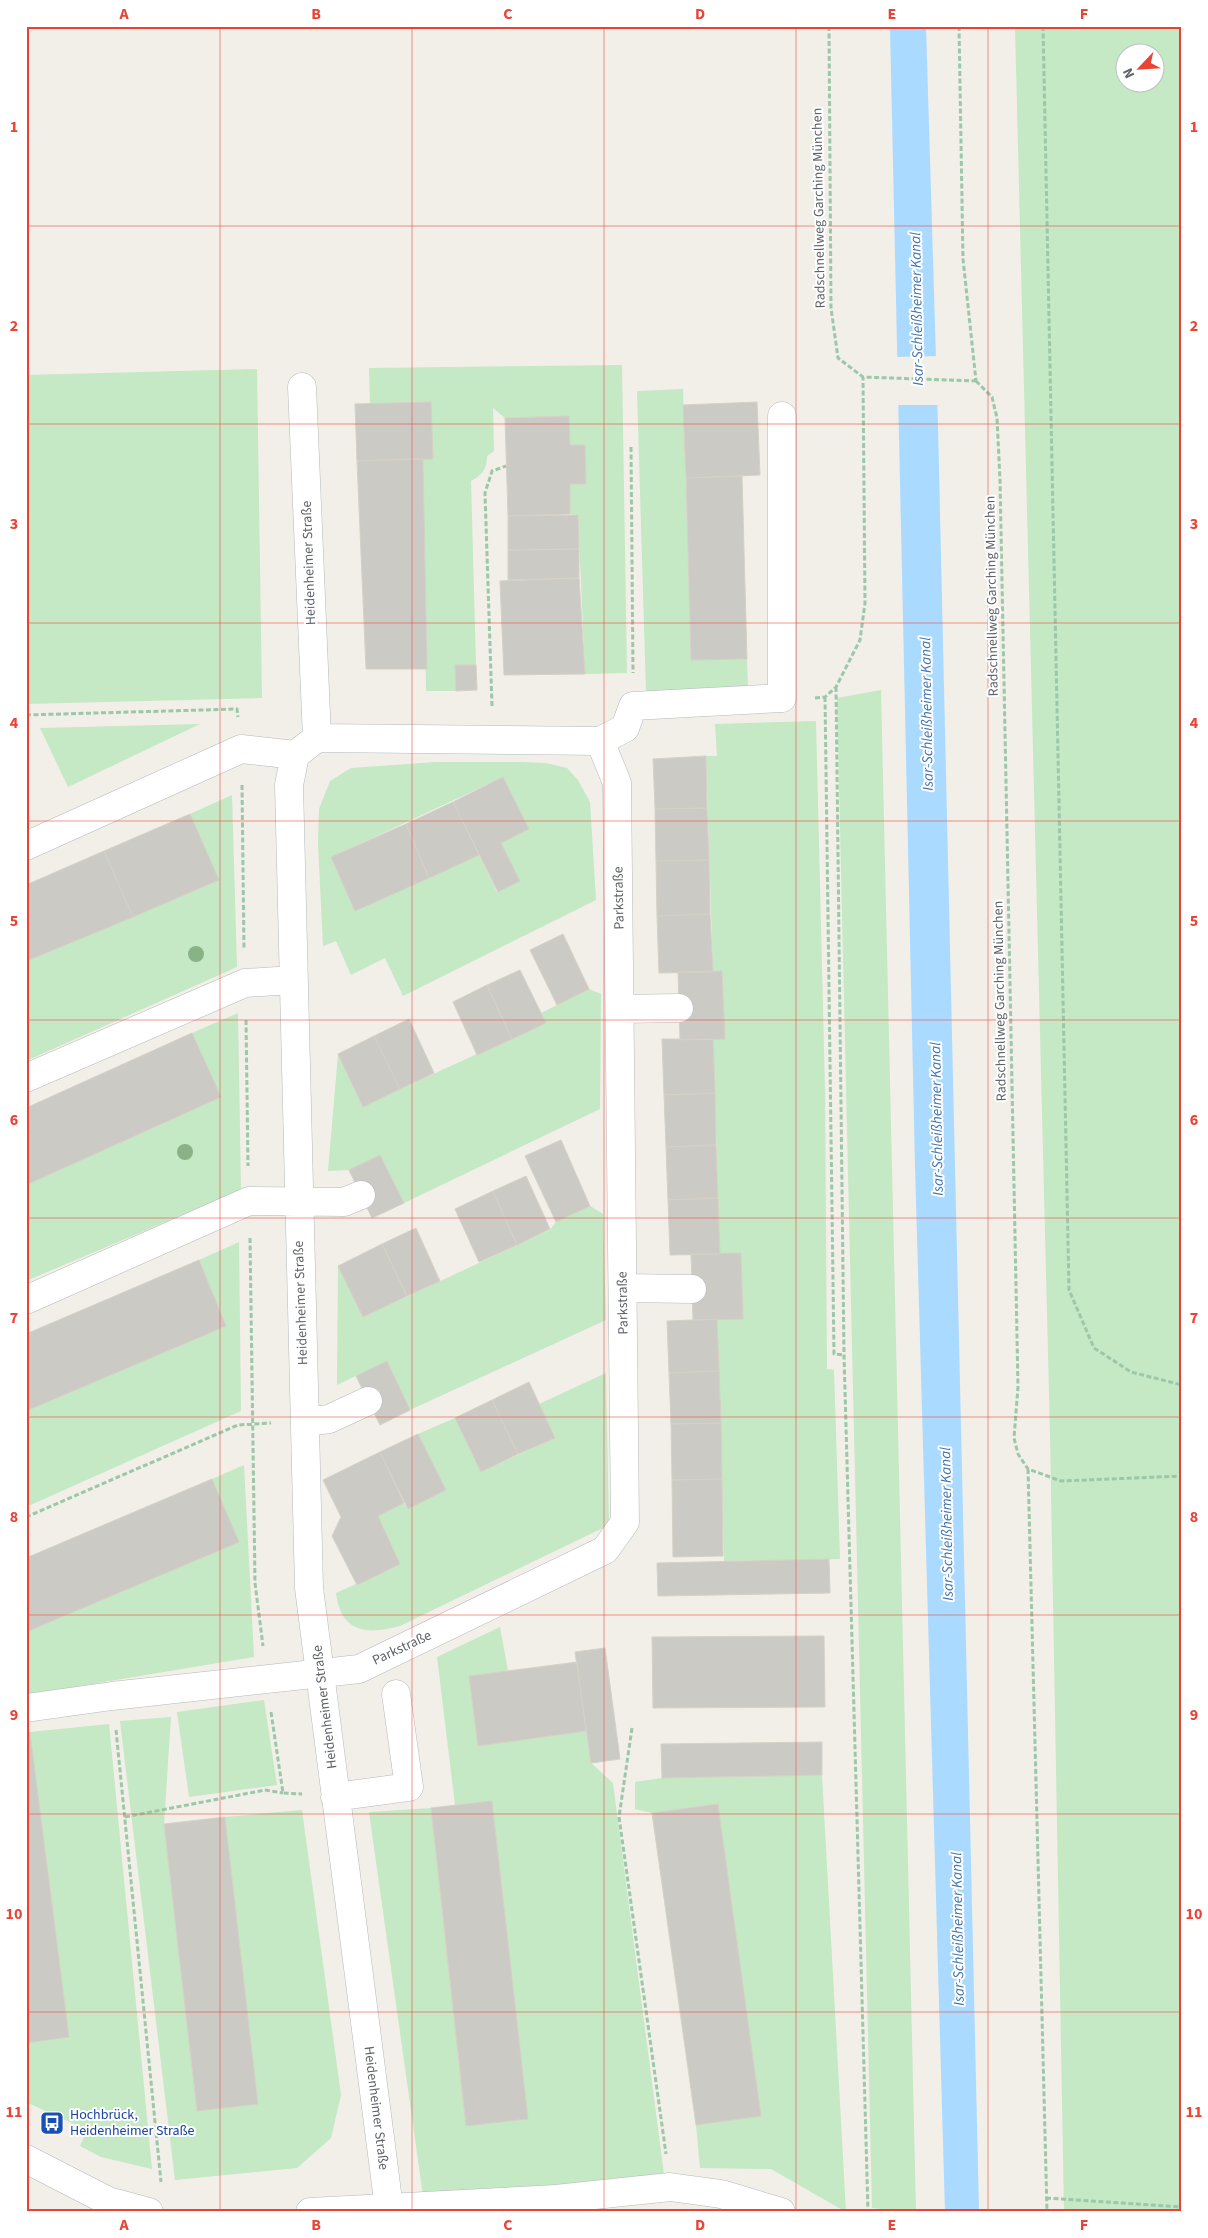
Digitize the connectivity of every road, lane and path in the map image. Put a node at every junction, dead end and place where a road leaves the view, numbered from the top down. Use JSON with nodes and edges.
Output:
{"nodes":[{"id":1,"x":828,"y":26,"type":"edge"},
{"id":2,"x":959,"y":26,"type":"edge"},
{"id":3,"x":1043,"y":26,"type":"edge"},
{"id":4,"x":863,"y":377,"type":"junction"},
{"id":5,"x":976,"y":381,"type":"junction"},
{"id":6,"x":302,"y":387,"type":"dead end"},
{"id":7,"x":782,"y":416,"type":"dead end"},
{"id":8,"x":631,"y":447,"type":"dead end"},
{"id":9,"x":506,"y":466,"type":"dead end"},
{"id":10,"x":836,"y":687,"type":"junction"},
{"id":11,"x":825,"y":697,"type":"junction"},
{"id":12,"x":782,"y":698,"type":"junction"},
{"id":13,"x":633,"y":706,"type":"junction"},
{"id":14,"x":26,"y":715,"type":"edge"},
{"id":15,"x":317,"y":738,"type":"junction"},
{"id":16,"x":493,"y":740,"type":"junction"},
{"id":17,"x":600,"y":741,"type":"junction"},
{"id":18,"x":241,"y":749,"type":"junction"},
{"id":19,"x":295,"y":755,"type":"junction"},
{"id":20,"x":26,"y":846,"type":"edge"},
{"id":21,"x":293,"y":980,"type":"junction"},
{"id":22,"x":245,"y":983,"type":"junction"},
{"id":23,"x":678,"y":1008,"type":"dead end"},
{"id":24,"x":620,"y":1009,"type":"junction"},
{"id":25,"x":26,"y":1078,"type":"edge"},
{"id":26,"x":361,"y":1195,"type":"dead end"},
{"id":27,"x":249,"y":1201,"type":"junction"},
{"id":28,"x":298,"y":1202,"type":"junction"},
{"id":29,"x":623,"y":1288,"type":"junction"},
{"id":30,"x":692,"y":1289,"type":"dead end"},
{"id":31,"x":26,"y":1300,"type":"edge"},
{"id":32,"x":844,"y":1355,"type":"junction"},
{"id":33,"x":1182,"y":1385,"type":"edge"},
{"id":34,"x":368,"y":1401,"type":"dead end"},
{"id":35,"x":305,"y":1422,"type":"junction"},
{"id":36,"x":252,"y":1424,"type":"junction"},
{"id":37,"x":1028,"y":1469,"type":"junction"},
{"id":38,"x":1182,"y":1476,"type":"edge"},
{"id":39,"x":26,"y":1517,"type":"edge"},
{"id":40,"x":321,"y":1672,"type":"junction"},
{"id":41,"x":266,"y":1679,"type":"junction"},
{"id":42,"x":396,"y":1694,"type":"dead end"},
{"id":43,"x":112,"y":1696,"type":"junction"},
{"id":44,"x":26,"y":1708,"type":"edge"},
{"id":45,"x":632,"y":1728,"type":"dead end"},
{"id":46,"x":283,"y":1793,"type":"junction"},
{"id":47,"x":335,"y":1796,"type":"junction"},
{"id":48,"x":125,"y":1817,"type":"junction"},
{"id":49,"x":26,"y":2159,"type":"edge"},
{"id":50,"x":162,"y":2182,"type":"dead end"},
{"id":51,"x":670,"y":2187,"type":"junction"},
{"id":52,"x":1046,"y":2198,"type":"junction"},
{"id":53,"x":1182,"y":2207,"type":"edge"},
{"id":54,"x":389,"y":2208,"type":"junction"},
{"id":55,"x":149,"y":2212,"type":"edge"},
{"id":56,"x":310,"y":2212,"type":"edge"},
{"id":57,"x":782,"y":2212,"type":"edge"},
{"id":58,"x":868,"y":2212,"type":"edge"},
{"id":59,"x":1047,"y":2212,"type":"edge"}],
"edges":[{"from":1,"to":4,"type":"path","name":"Radschnellweg Garching München"},
{"from":2,"to":5,"type":"path"},
{"from":3,"to":33,"type":"path"},
{"from":4,"to":5,"type":"path"},
{"from":4,"to":10,"type":"path"},
{"from":5,"to":37,"type":"path","name":"Radschnellweg Garching München"},
{"from":6,"to":15,"type":"street","name":"Heidenheimer Straße"},
{"from":7,"to":12,"type":"street"},
{"from":8,"to":13,"type":"path"},
{"from":9,"to":16,"type":"path"},
{"from":10,"to":11,"type":"path"},
{"from":10,"to":32,"type":"path"},
{"from":11,"to":12,"type":"path"},
{"from":11,"to":32,"type":"path"},
{"from":12,"to":13,"type":"street"},
{"from":13,"to":17,"type":"street"},
{"from":14,"to":18,"type":"path"},
{"from":15,"to":16,"type":"street"},
{"from":15,"to":19,"type":"street"},
{"from":16,"to":17,"type":"street"},
{"from":17,"to":24,"type":"street","name":"Parkstraße"},
{"from":18,"to":19,"type":"street"},
{"from":18,"to":20,"type":"street"},
{"from":18,"to":22,"type":"path"},
{"from":19,"to":21,"type":"street","name":"Heidenheimer Straße"},
{"from":21,"to":22,"type":"street"},
{"from":21,"to":28,"type":"street","name":"Heidenheimer Straße"},
{"from":22,"to":25,"type":"street"},
{"from":22,"to":27,"type":"path"},
{"from":23,"to":24,"type":"street"},
{"from":24,"to":29,"type":"street","name":"Parkstraße"},
{"from":26,"to":28,"type":"street"},
{"from":27,"to":28,"type":"street"},
{"from":27,"to":31,"type":"street"},
{"from":27,"to":36,"type":"path"},
{"from":28,"to":35,"type":"street","name":"Heidenheimer Straße"},
{"from":29,"to":30,"type":"street"},
{"from":29,"to":40,"type":"street","name":"Parkstraße"},
{"from":32,"to":58,"type":"path"},
{"from":34,"to":35,"type":"street"},
{"from":35,"to":36,"type":"path"},
{"from":35,"to":40,"type":"street","name":"Heidenheimer Straße"},
{"from":36,"to":39,"type":"path"},
{"from":36,"to":41,"type":"path"},
{"from":37,"to":38,"type":"path"},
{"from":37,"to":52,"type":"path"},
{"from":40,"to":41,"type":"street","name":"Parkstraße"},
{"from":40,"to":47,"type":"street","name":"Heidenheimer Straße"},
{"from":41,"to":43,"type":"street","name":"Parkstraße"},
{"from":41,"to":46,"type":"path"},
{"from":42,"to":47,"type":"street"},
{"from":43,"to":44,"type":"street"},
{"from":43,"to":48,"type":"path"},
{"from":45,"to":51,"type":"path"},
{"from":46,"to":47,"type":"path"},
{"from":46,"to":48,"type":"path"},
{"from":47,"to":54,"type":"street","name":"Heidenheimer Straße"},
{"from":48,"to":50,"type":"path"},
{"from":49,"to":55,"type":"street"},
{"from":51,"to":54,"type":"street"},
{"from":51,"to":57,"type":"street"},
{"from":52,"to":53,"type":"path"},
{"from":52,"to":59,"type":"path"},
{"from":54,"to":56,"type":"street"}]}
